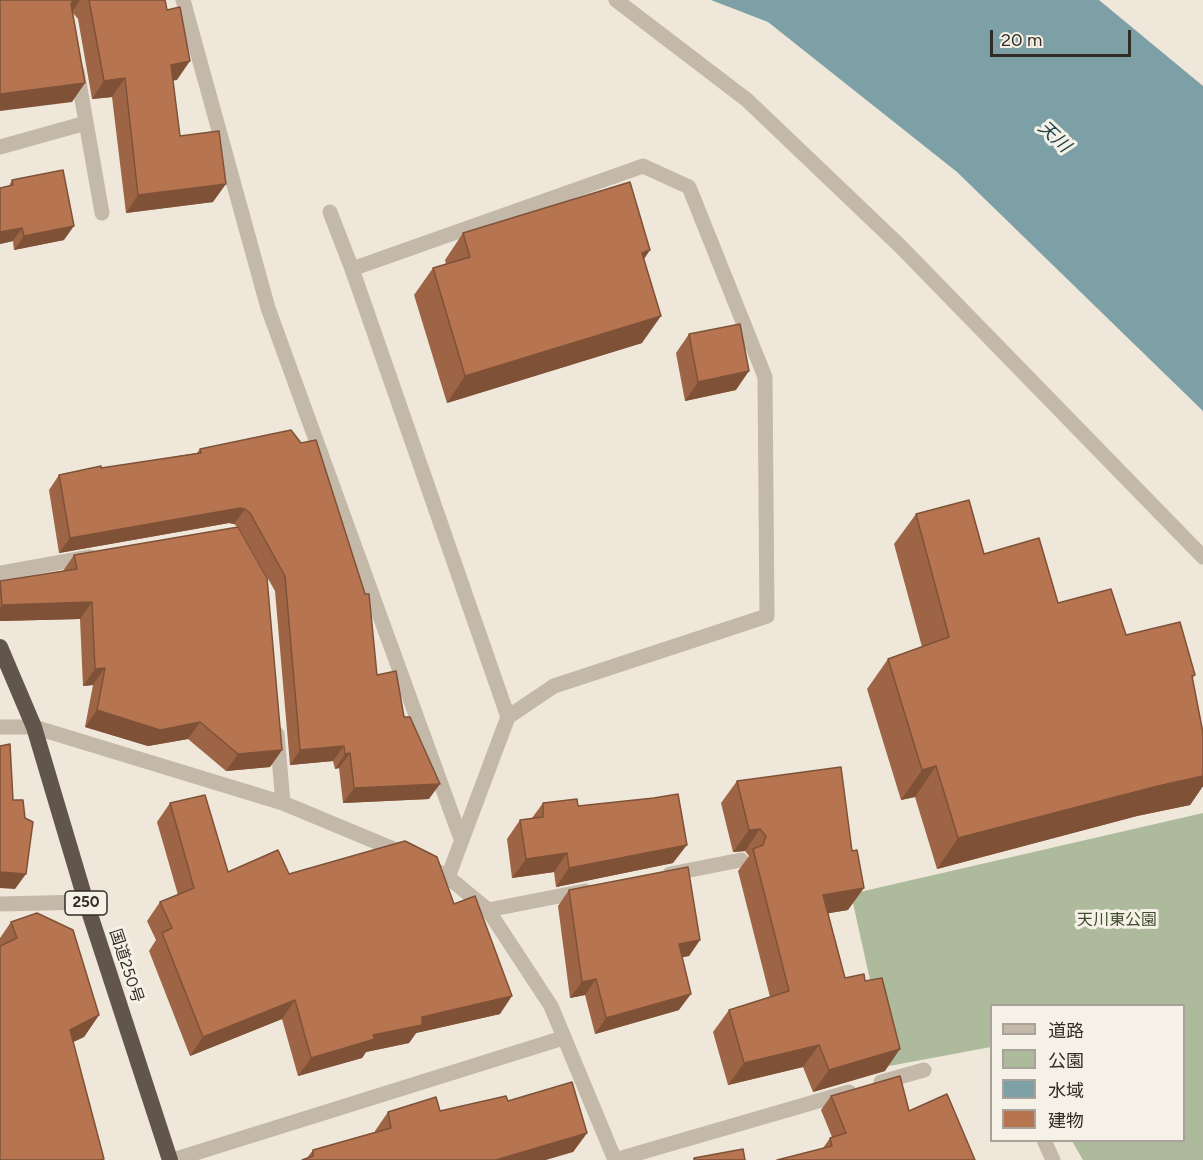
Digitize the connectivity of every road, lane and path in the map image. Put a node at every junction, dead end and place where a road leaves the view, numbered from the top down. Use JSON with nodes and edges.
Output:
{"nodes":[{"id":1,"x":183,"y":0,"type":"edge"},
{"id":2,"x":616,"y":0,"type":"edge"},
{"id":3,"x":74,"y":55,"type":"edge"},
{"id":4,"x":86,"y":123,"type":"junction"},
{"id":5,"x":0,"y":147,"type":"edge"},
{"id":6,"x":330,"y":212,"type":"dead end"},
{"id":7,"x":102,"y":213,"type":"dead end"},
{"id":8,"x":352,"y":269,"type":"junction"},
{"id":9,"x":104,"y":555,"type":"edge"},
{"id":10,"x":1203,"y":557,"type":"edge"},
{"id":11,"x":0,"y":573,"type":"edge"},
{"id":12,"x":0,"y":647,"type":"edge"},
{"id":13,"x":508,"y":717,"type":"junction"},
{"id":14,"x":276,"y":721,"type":"edge"},
{"id":15,"x":0,"y":727,"type":"edge"},
{"id":16,"x":34,"y":727,"type":"junction"},
{"id":17,"x":283,"y":802,"type":"junction"},
{"id":18,"x":461,"y":839,"type":"junction"},
{"id":19,"x":741,"y":860,"type":"dead end"},
{"id":20,"x":660,"y":876,"type":"edge"},
{"id":21,"x":448,"y":877,"type":"junction"},
{"id":22,"x":603,"y":888,"type":"edge"},
{"id":23,"x":86,"y":902,"type":"junction"},
{"id":24,"x":0,"y":904,"type":"edge"},
{"id":25,"x":488,"y":910,"type":"junction"},
{"id":26,"x":563,"y":1038,"type":"junction"},
{"id":27,"x":924,"y":1070,"type":"dead end"},
{"id":28,"x":1045,"y":1142,"type":"edge"},
{"id":29,"x":171,"y":1160,"type":"edge"},
{"id":30,"x":615,"y":1160,"type":"edge"},
{"id":31,"x":1053,"y":1160,"type":"edge"}],
"edges":[{"from":1,"to":18,"type":"street"},
{"from":2,"to":10,"type":"street"},
{"from":3,"to":4,"type":"street"},
{"from":4,"to":5,"type":"street"},
{"from":4,"to":7,"type":"street"},
{"from":6,"to":8,"type":"street"},
{"from":8,"to":13,"type":"street"},
{"from":8,"to":13,"type":"street"},
{"from":9,"to":11,"type":"street"},
{"from":12,"to":16,"type":"highway","name":"国道250号","number":"250"},
{"from":13,"to":18,"type":"street"},
{"from":14,"to":17,"type":"street"},
{"from":15,"to":16,"type":"street"},
{"from":16,"to":17,"type":"street"},
{"from":16,"to":23,"type":"highway","name":"国道250号","number":"250"},
{"from":17,"to":21,"type":"street"},
{"from":18,"to":21,"type":"street"},
{"from":19,"to":20,"type":"street"},
{"from":21,"to":25,"type":"street"},
{"from":22,"to":25,"type":"street"},
{"from":23,"to":24,"type":"street"},
{"from":23,"to":29,"type":"highway","name":"国道250号","number":"250"},
{"from":25,"to":26,"type":"street"},
{"from":26,"to":29,"type":"street"},
{"from":26,"to":30,"type":"street"},
{"from":27,"to":30,"type":"street"},
{"from":28,"to":31,"type":"street"}]}
